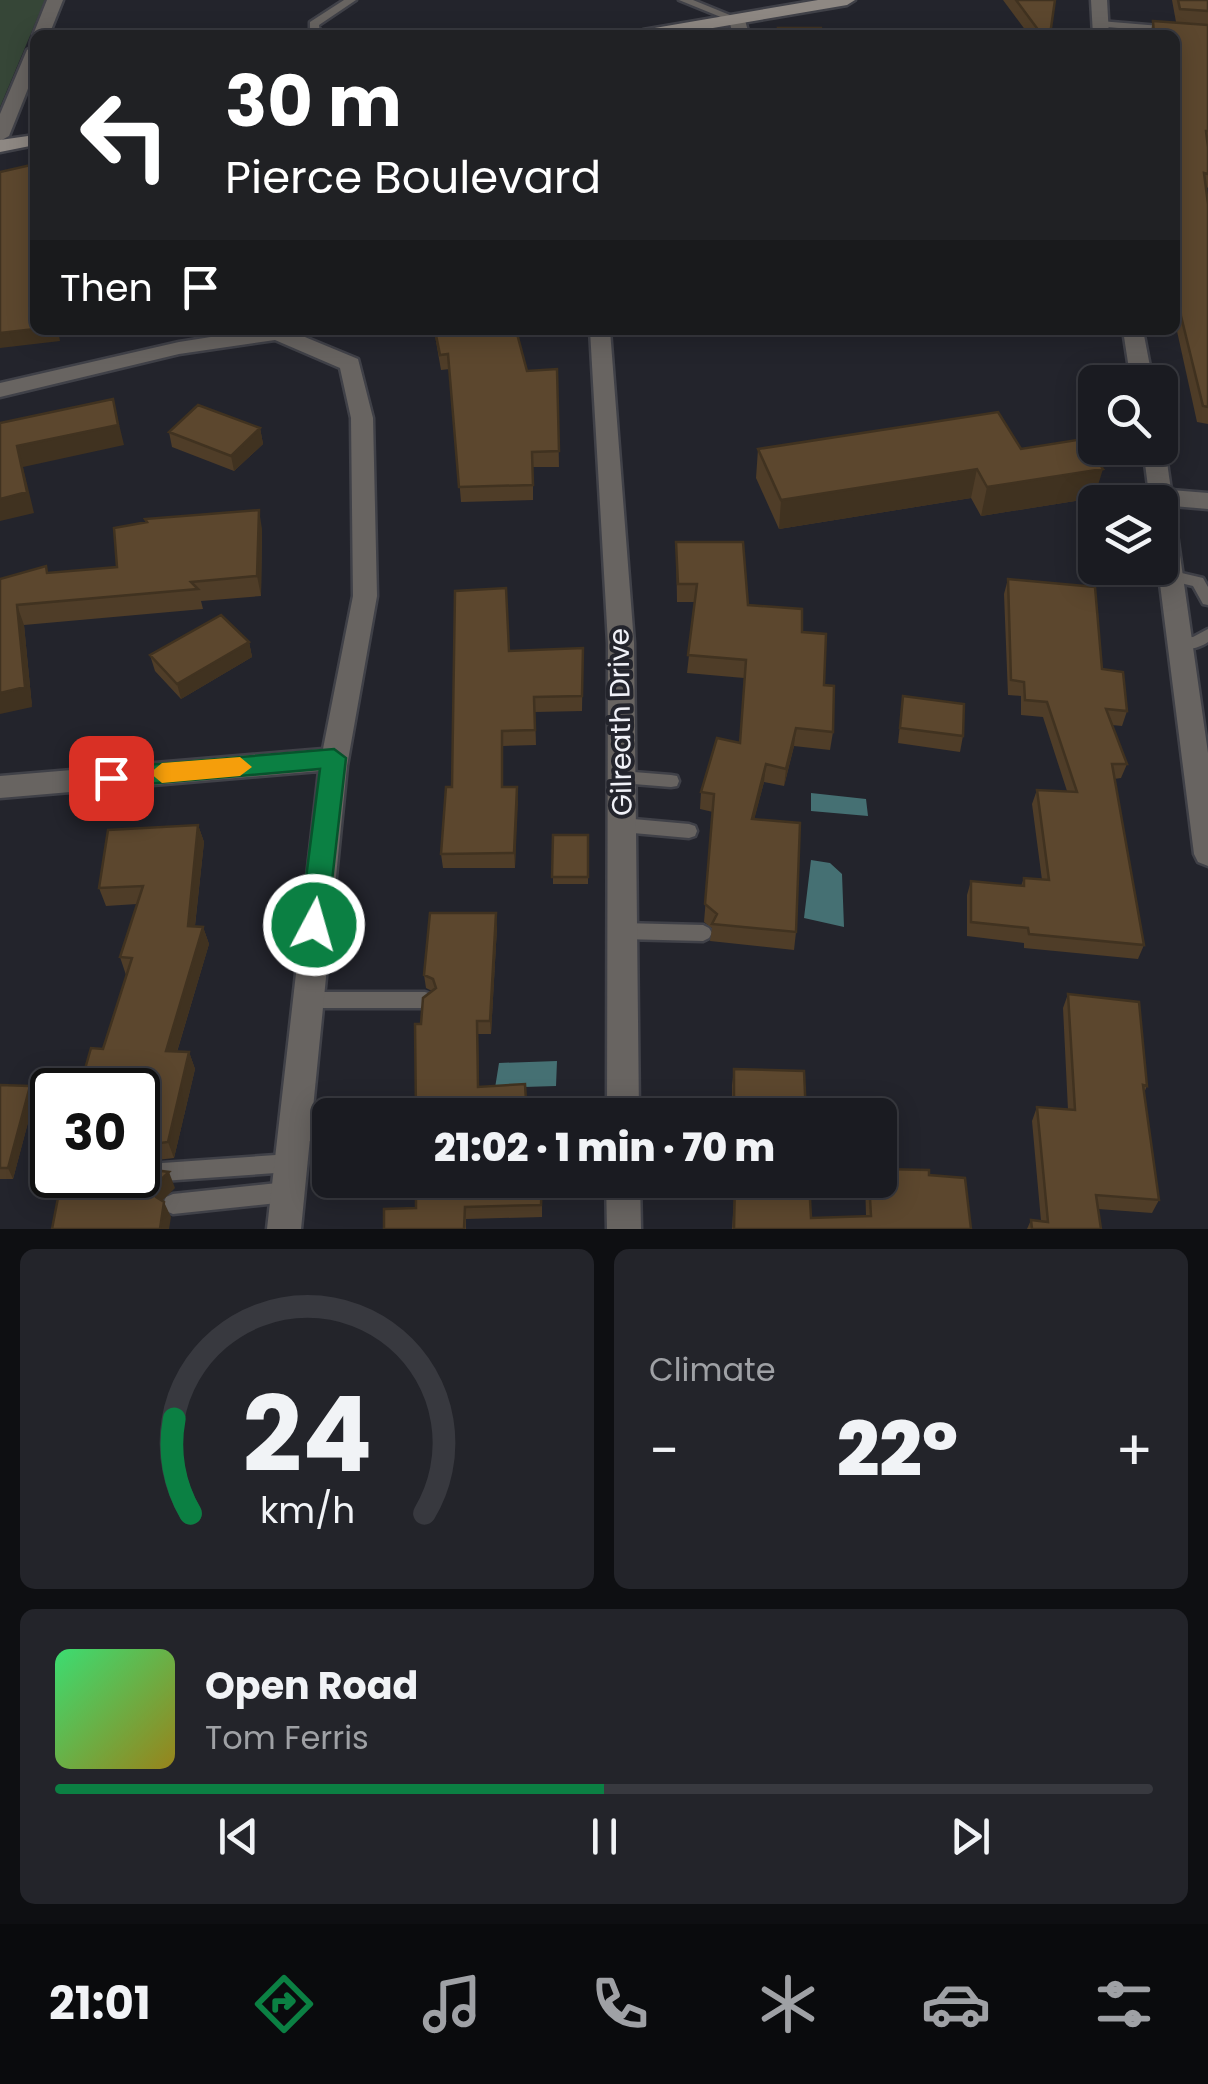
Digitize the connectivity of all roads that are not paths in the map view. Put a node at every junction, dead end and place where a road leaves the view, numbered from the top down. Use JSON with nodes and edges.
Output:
{"nodes":[{"id":1,"x":55,"y":0,"type":"edge"},
{"id":2,"x":351,"y":0,"type":"edge"},
{"id":3,"x":684,"y":0,"type":"edge"},
{"id":4,"x":847,"y":0,"type":"edge"},
{"id":5,"x":1099,"y":0,"type":"edge"},
{"id":6,"x":739,"y":27,"type":"edge"},
{"id":7,"x":43,"y":30,"type":"edge"},
{"id":8,"x":314,"y":30,"type":"edge"},
{"id":9,"x":703,"y":30,"type":"edge"},
{"id":10,"x":1101,"y":30,"type":"edge"},
{"id":11,"x":1180,"y":32,"type":"edge"},
{"id":12,"x":1208,"y":33,"type":"edge"},
{"id":13,"x":30,"y":62,"type":"edge"},
{"id":14,"x":0,"y":136,"type":"edge"},
{"id":15,"x":30,"y":141,"type":"edge"},
{"id":16,"x":0,"y":146,"type":"edge"},
{"id":17,"x":264,"y":335,"type":"edge"},
{"id":18,"x":282,"y":335,"type":"edge"},
{"id":19,"x":600,"y":335,"type":"edge"},
{"id":20,"x":1134,"y":335,"type":"edge"},
{"id":21,"x":1139,"y":365,"type":"edge"},
{"id":22,"x":0,"y":390,"type":"edge"},
{"id":23,"x":1178,"y":499,"type":"edge"},
{"id":24,"x":1208,"y":501,"type":"edge"},
{"id":25,"x":1178,"y":577,"type":"edge"},
{"id":26,"x":1173,"y":585,"type":"edge"},
{"id":27,"x":1208,"y":600,"type":"edge"},
{"id":28,"x":1208,"y":635,"type":"edge"},
{"id":29,"x":1182,"y":642,"type":"junction"},
{"id":30,"x":334,"y":758,"type":"junction"},
{"id":31,"x":621,"y":777,"type":"junction"},
{"id":32,"x":671,"y":781,"type":"dead end"},
{"id":33,"x":0,"y":787,"type":"edge"},
{"id":34,"x":622,"y":825,"type":"junction"},
{"id":35,"x":689,"y":831,"type":"dead end"},
{"id":36,"x":1208,"y":854,"type":"edge"},
{"id":37,"x":622,"y":931,"type":"junction"},
{"id":38,"x":703,"y":933,"type":"dead end"},
{"id":39,"x":306,"y":1000,"type":"junction"},
{"id":40,"x":425,"y":1000,"type":"edge"},
{"id":41,"x":623,"y":1098,"type":"edge"},
{"id":42,"x":293,"y":1132,"type":"junction"},
{"id":43,"x":312,"y":1132,"type":"edge"},
{"id":44,"x":290,"y":1164,"type":"junction"},
{"id":45,"x":160,"y":1172,"type":"edge"},
{"id":46,"x":288,"y":1192,"type":"junction"},
{"id":47,"x":623,"y":1198,"type":"edge"},
{"id":48,"x":173,"y":1204,"type":"dead end"},
{"id":49,"x":284,"y":1229,"type":"edge"},
{"id":50,"x":624,"y":1229,"type":"edge"}],
"edges":[{"from":1,"to":7,"type":"street"},
{"from":2,"to":8,"type":"lane"},
{"from":3,"to":6,"type":"lane"},
{"from":4,"to":6,"type":"street"},
{"from":5,"to":10,"type":"street"},
{"from":6,"to":9,"type":"street"},
{"from":11,"to":12,"type":"lane"},
{"from":13,"to":14,"type":"street"},
{"from":15,"to":16,"type":"street"},
{"from":17,"to":22,"type":"street"},
{"from":18,"to":30,"type":"street"},
{"from":19,"to":31,"type":"street","name":"Gilreath Drive"},
{"from":20,"to":21,"type":"street"},
{"from":23,"to":24,"type":"street"},
{"from":25,"to":27,"type":"lane"},
{"from":26,"to":29,"type":"street"},
{"from":28,"to":29,"type":"lane"},
{"from":29,"to":36,"type":"street"},
{"from":30,"to":33,"type":"street"},
{"from":30,"to":39,"type":"street"},
{"from":31,"to":32,"type":"lane"},
{"from":31,"to":34,"type":"street","name":"Gilreath Drive"},
{"from":34,"to":35,"type":"lane"},
{"from":34,"to":37,"type":"street","name":"Gilreath Drive"},
{"from":37,"to":38,"type":"lane"},
{"from":37,"to":41,"type":"street","name":"Gilreath Drive"},
{"from":39,"to":40,"type":"lane"},
{"from":39,"to":42,"type":"street"},
{"from":42,"to":43,"type":"lane"},
{"from":42,"to":44,"type":"street"},
{"from":44,"to":45,"type":"lane"},
{"from":44,"to":46,"type":"street"},
{"from":46,"to":48,"type":"lane"},
{"from":46,"to":49,"type":"street"},
{"from":47,"to":50,"type":"street"}]}
